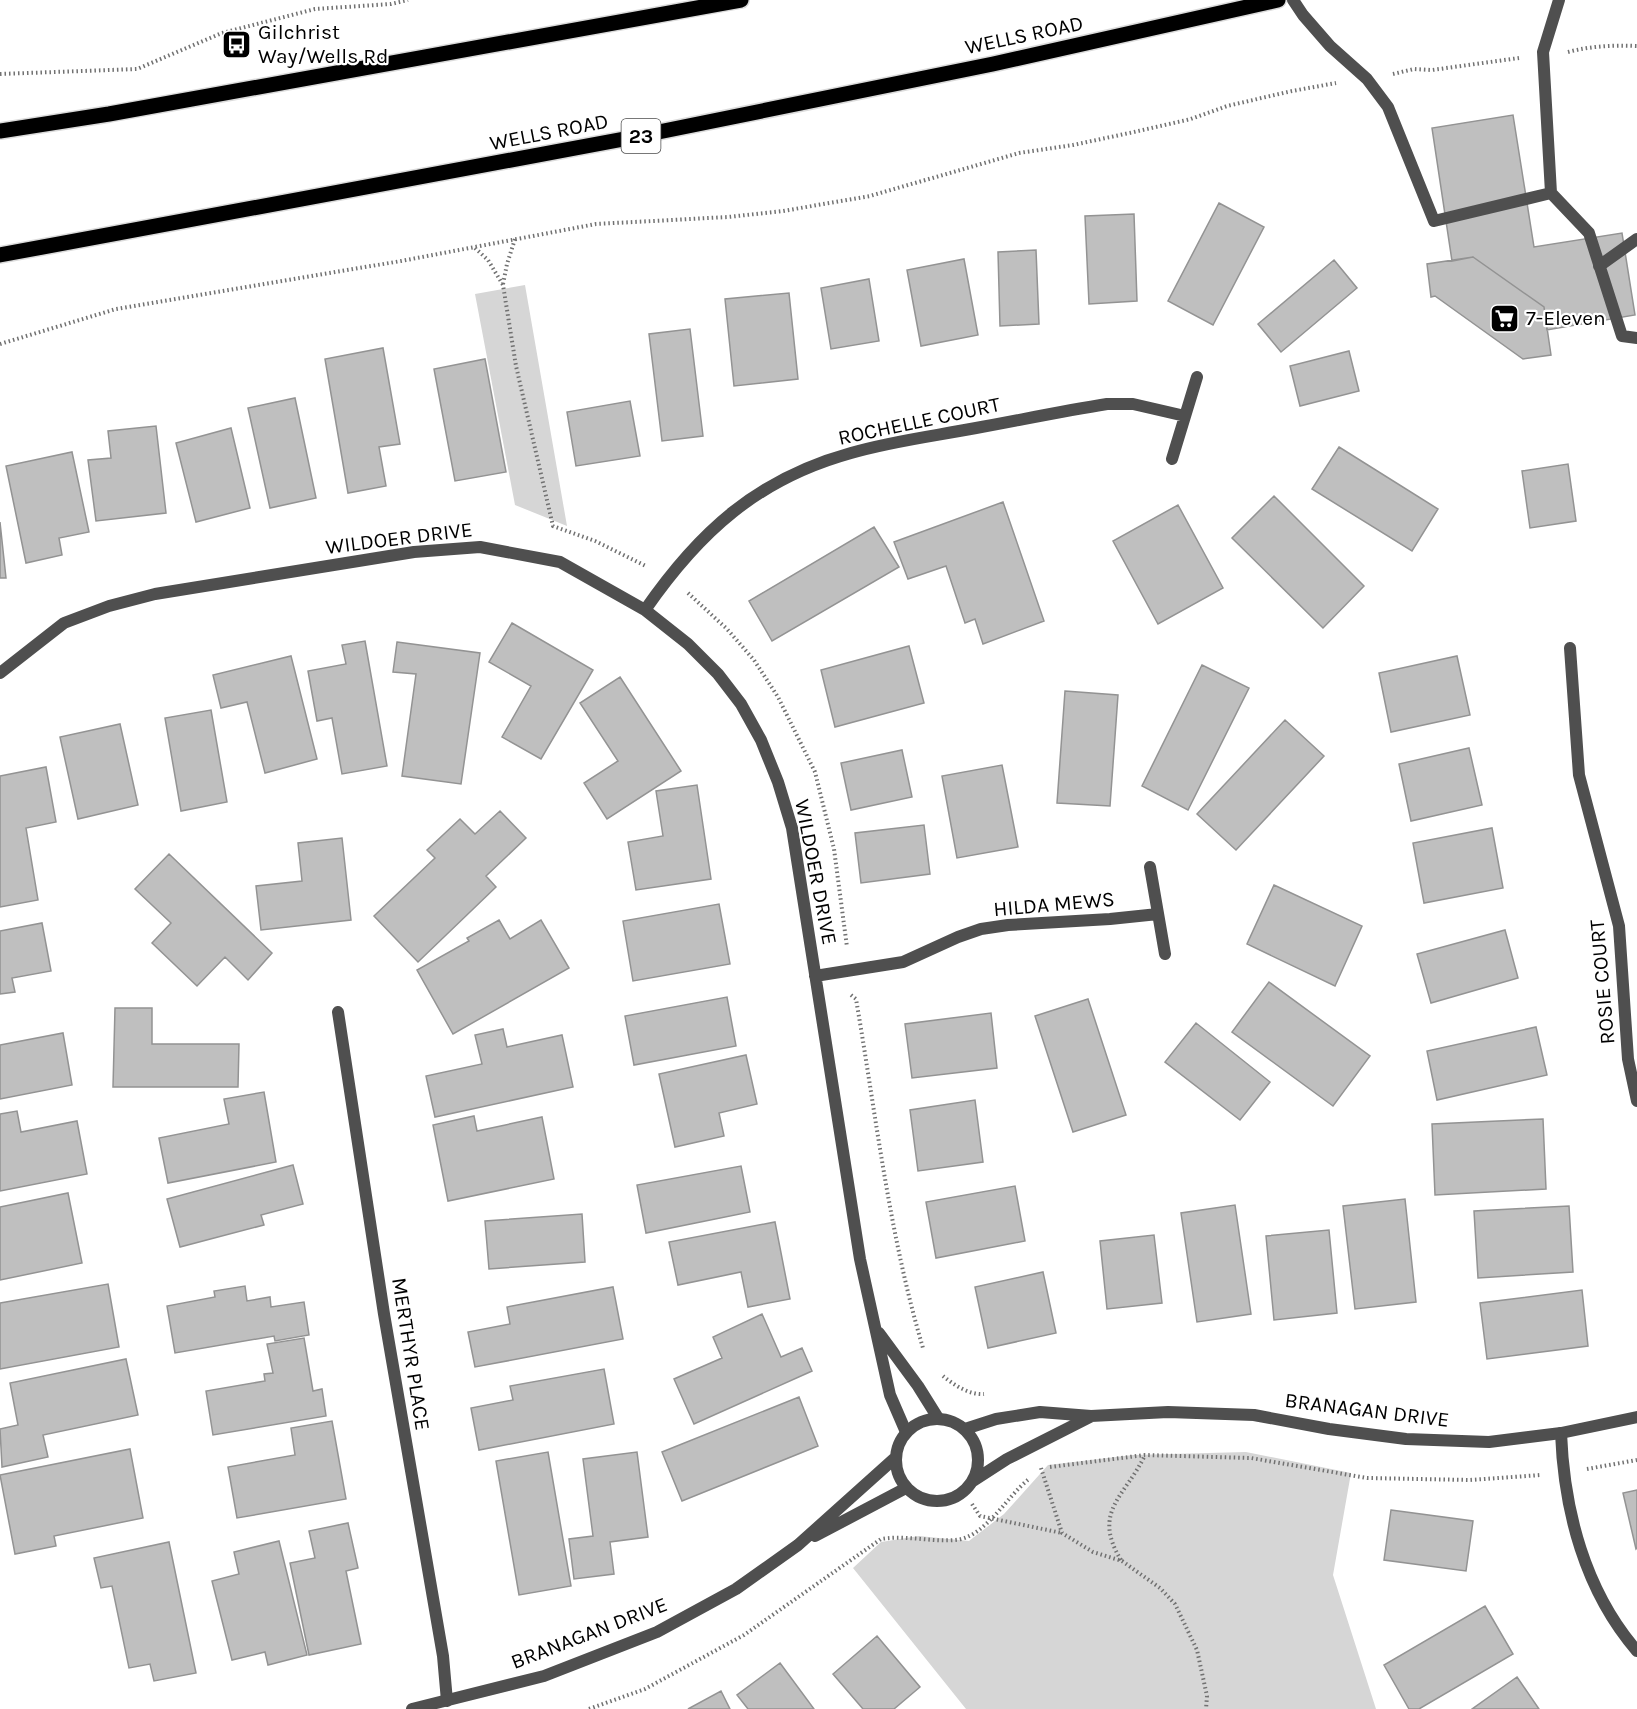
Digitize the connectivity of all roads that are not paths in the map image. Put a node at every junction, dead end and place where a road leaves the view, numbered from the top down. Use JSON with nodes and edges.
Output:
{"nodes":[{"id":1,"x":741,"y":0,"type":"edge"},
{"id":2,"x":1278,"y":0,"type":"edge"},
{"id":3,"x":1293,"y":0,"type":"edge"},
{"id":4,"x":1559,"y":0,"type":"edge"},
{"id":5,"x":0,"y":131,"type":"edge"},
{"id":6,"x":1551,"y":193,"type":"junction"},
{"id":7,"x":1637,"y":239,"type":"edge"},
{"id":8,"x":0,"y":255,"type":"edge"},
{"id":9,"x":1599,"y":266,"type":"junction"},
{"id":10,"x":1637,"y":338,"type":"edge"},
{"id":11,"x":1197,"y":377,"type":"dead end"},
{"id":12,"x":1185,"y":416,"type":"junction"},
{"id":13,"x":1172,"y":459,"type":"dead end"},
{"id":14,"x":645,"y":610,"type":"junction"},
{"id":15,"x":1570,"y":648,"type":"dead end"},
{"id":16,"x":0,"y":673,"type":"edge"},
{"id":17,"x":1150,"y":867,"type":"dead end"},
{"id":18,"x":1158,"y":914,"type":"junction"},
{"id":19,"x":1165,"y":954,"type":"dead end"},
{"id":20,"x":815,"y":976,"type":"junction"},
{"id":21,"x":338,"y":1012,"type":"dead end"},
{"id":22,"x":1637,"y":1101,"type":"edge"},
{"id":23,"x":876,"y":1330,"type":"junction"},
{"id":24,"x":1091,"y":1416,"type":"junction"},
{"id":25,"x":938,"y":1418,"type":"junction"},
{"id":26,"x":1637,"y":1418,"type":"edge"},
{"id":27,"x":965,"y":1429,"type":"junction"},
{"id":28,"x":906,"y":1432,"type":"junction"},
{"id":29,"x":1561,"y":1433,"type":"junction"},
{"id":30,"x":895,"y":1458,"type":"junction"},
{"id":31,"x":973,"y":1481,"type":"junction"},
{"id":32,"x":906,"y":1488,"type":"junction"},
{"id":33,"x":798,"y":1545,"type":"junction"},
{"id":34,"x":1637,"y":1651,"type":"edge"},
{"id":35,"x":447,"y":1701,"type":"junction"},
{"id":36,"x":412,"y":1709,"type":"edge"}],
"edges":[{"from":1,"to":5,"type":"main road"},
{"from":2,"to":8,"type":"main road","name":"WELLS ROAD","number":"23"},
{"from":3,"to":6,"type":"street"},
{"from":4,"to":6,"type":"street"},
{"from":6,"to":9,"type":"street"},
{"from":7,"to":9,"type":"street"},
{"from":9,"to":10,"type":"street"},
{"from":11,"to":12,"type":"street"},
{"from":12,"to":13,"type":"street"},
{"from":12,"to":14,"type":"street","name":"ROCHELLE COURT"},
{"from":14,"to":16,"type":"street","name":"WILDOER DRIVE"},
{"from":14,"to":20,"type":"street","name":"WILDOER DRIVE"},
{"from":15,"to":22,"type":"street","name":"ROSIE COURT"},
{"from":17,"to":18,"type":"street"},
{"from":18,"to":19,"type":"street"},
{"from":18,"to":20,"type":"street","name":"HILDA MEWS"},
{"from":20,"to":23,"type":"street","name":"WILDOER DRIVE"},
{"from":21,"to":35,"type":"street","name":"MERTHYR PLACE"},
{"from":23,"to":25,"type":"street","name":"WILDOER DRIVE"},
{"from":23,"to":28,"type":"street","name":"WILDOER DRIVE"},
{"from":24,"to":27,"type":"street","name":"BRANAGAN DRIVE"},
{"from":24,"to":29,"type":"street","name":"BRANAGAN DRIVE"},
{"from":24,"to":31,"type":"street","name":"BRANAGAN DRIVE"},
{"from":25,"to":27,"type":"street"},
{"from":25,"to":28,"type":"street"},
{"from":26,"to":29,"type":"street","name":"BRANAGAN DRIVE"},
{"from":27,"to":31,"type":"street"},
{"from":28,"to":30,"type":"street"},
{"from":29,"to":34,"type":"street"},
{"from":30,"to":32,"type":"street"},
{"from":30,"to":33,"type":"street","name":"BRANAGAN DRIVE"},
{"from":31,"to":32,"type":"street"},
{"from":32,"to":33,"type":"street","name":"BRANAGAN DRIVE"},
{"from":33,"to":35,"type":"street","name":"BRANAGAN DRIVE"},
{"from":35,"to":36,"type":"street","name":"BRANAGAN DRIVE"}]}
